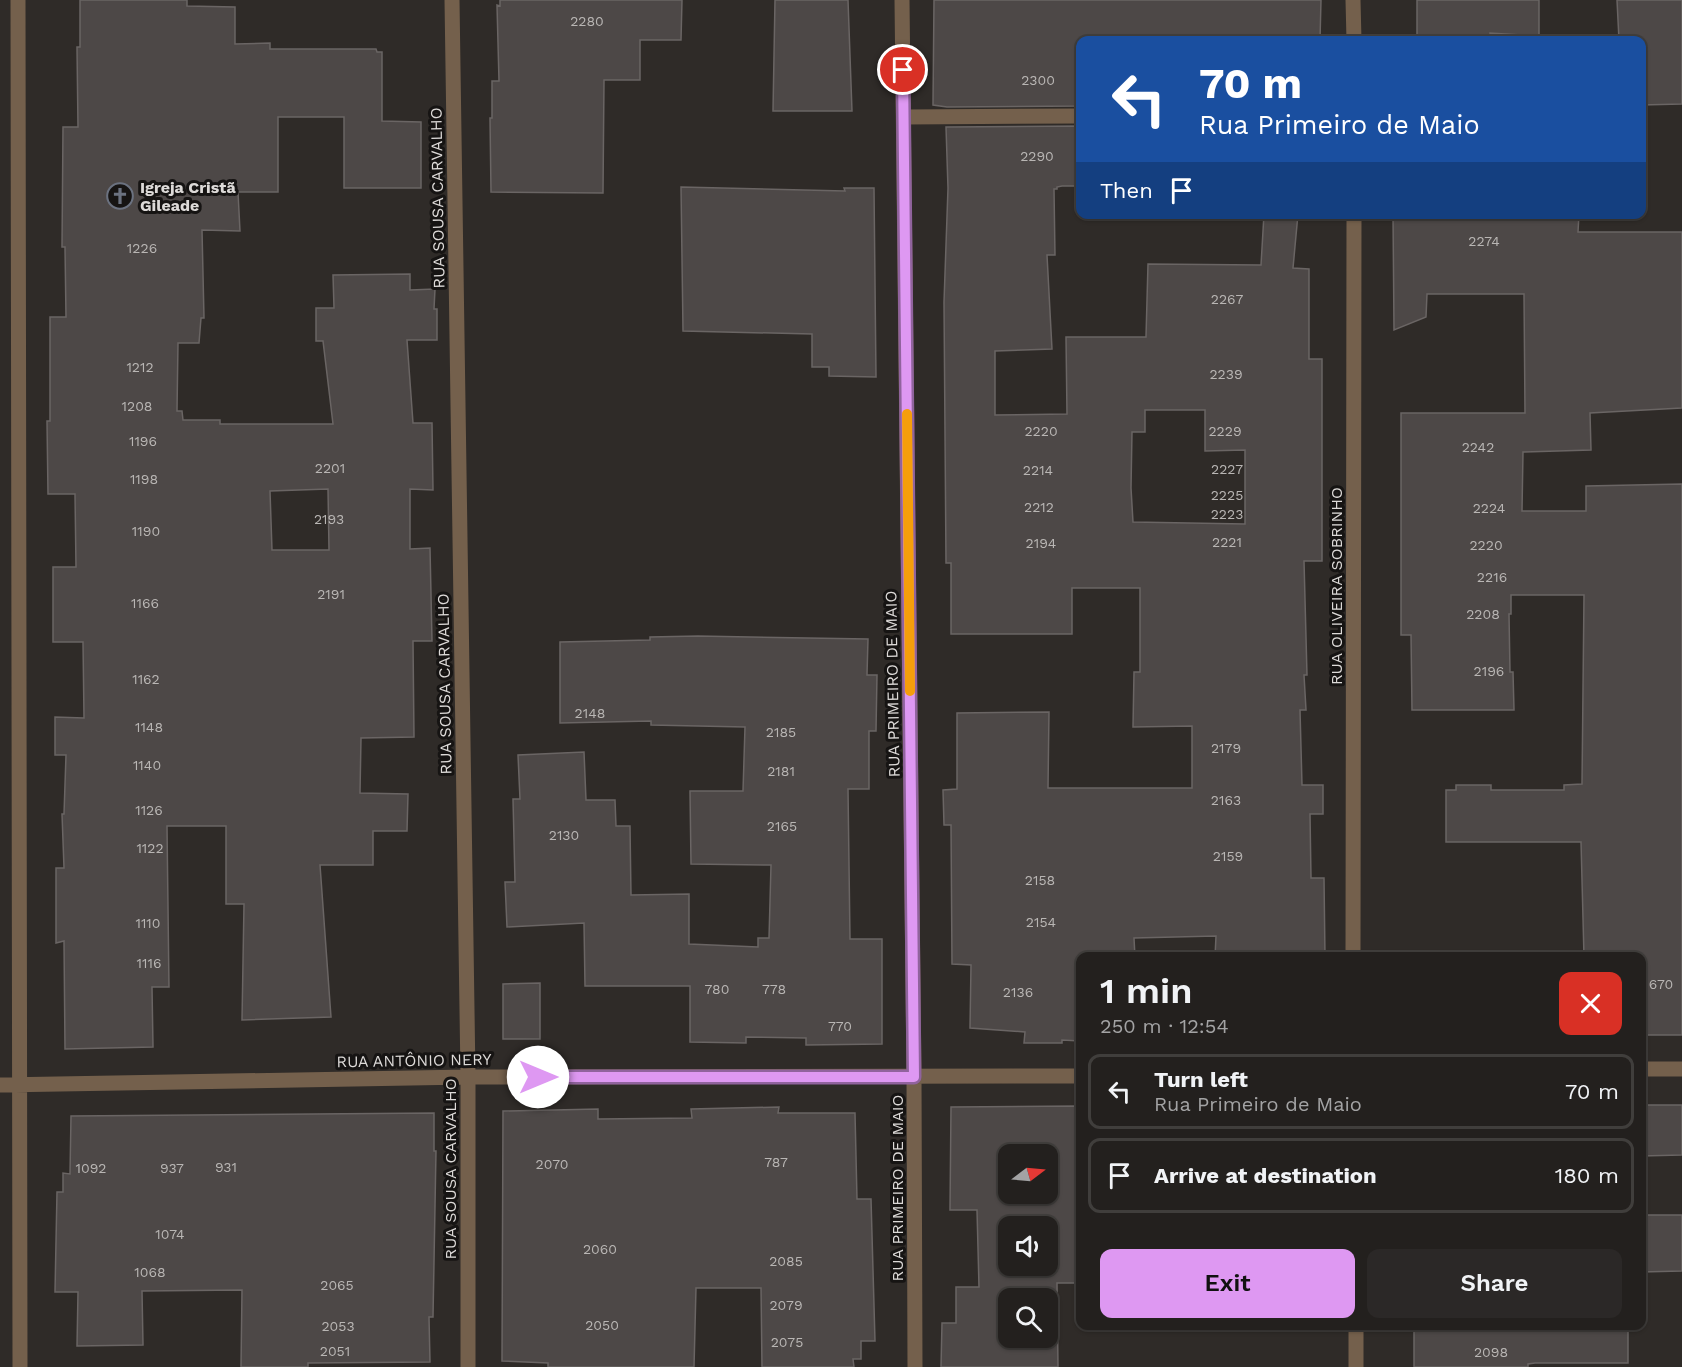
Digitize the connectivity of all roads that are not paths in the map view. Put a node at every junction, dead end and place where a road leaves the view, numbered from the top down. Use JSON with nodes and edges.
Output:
{"nodes":[{"id":1,"x":18,"y":0,"type":"edge"},
{"id":2,"x":452,"y":0,"type":"edge"},
{"id":3,"x":902,"y":0,"type":"edge"},
{"id":4,"x":1353,"y":0,"type":"edge"},
{"id":5,"x":1353,"y":36,"type":"edge"},
{"id":6,"x":1076,"y":116,"type":"edge"},
{"id":7,"x":904,"y":117,"type":"junction"},
{"id":8,"x":1354,"y":219,"type":"edge"},
{"id":9,"x":1353,"y":952,"type":"edge"},
{"id":10,"x":1646,"y":1069,"type":"edge"},
{"id":11,"x":1682,"y":1069,"type":"edge"},
{"id":12,"x":1076,"y":1076,"type":"edge"},
{"id":13,"x":468,"y":1077,"type":"junction"},
{"id":14,"x":914,"y":1077,"type":"junction"},
{"id":15,"x":0,"y":1085,"type":"edge"},
{"id":16,"x":21,"y":1085,"type":"junction"},
{"id":17,"x":1356,"y":1330,"type":"edge"},
{"id":18,"x":21,"y":1367,"type":"edge"},
{"id":19,"x":468,"y":1367,"type":"edge"},
{"id":20,"x":915,"y":1367,"type":"edge"},
{"id":21,"x":1356,"y":1367,"type":"edge"}],
"edges":[{"from":1,"to":16,"type":"street"},
{"from":2,"to":13,"type":"street","name":"RUA SOUSA CARVALHO"},
{"from":3,"to":7,"type":"street","name":"RUA PRIMEIRO DE MAIO"},
{"from":4,"to":5,"type":"street"},
{"from":6,"to":7,"type":"street"},
{"from":7,"to":14,"type":"street","name":"RUA PRIMEIRO DE MAIO"},
{"from":8,"to":9,"type":"street","name":"RUA OLIVEIRA SOBRINHO"},
{"from":10,"to":11,"type":"street"},
{"from":12,"to":14,"type":"street","name":"RUA ANTÔNIO NERY"},
{"from":13,"to":14,"type":"street","name":"RUA ANTÔNIO NERY"},
{"from":13,"to":16,"type":"street","name":"RUA ANTÔNIO NERY"},
{"from":13,"to":19,"type":"street","name":"RUA SOUSA CARVALHO"},
{"from":14,"to":20,"type":"street","name":"RUA PRIMEIRO DE MAIO"},
{"from":15,"to":16,"type":"street","name":"RUA ANTÔNIO NERY"},
{"from":16,"to":18,"type":"street"},
{"from":17,"to":21,"type":"street"}]}
